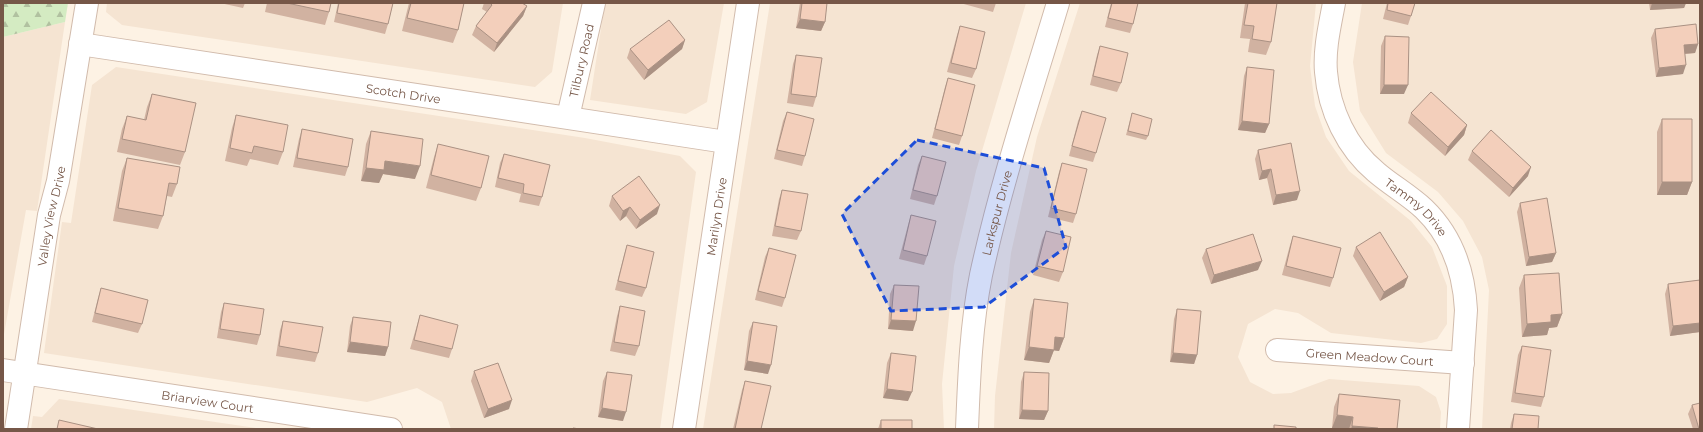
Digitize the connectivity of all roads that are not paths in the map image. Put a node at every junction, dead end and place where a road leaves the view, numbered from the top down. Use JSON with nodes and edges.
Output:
{"nodes":[{"id":1,"x":87,"y":3,"type":"edge"},
{"id":2,"x":594,"y":3,"type":"edge"},
{"id":3,"x":748,"y":3,"type":"edge"},
{"id":4,"x":1058,"y":3,"type":"edge"},
{"id":5,"x":1334,"y":3,"type":"edge"},
{"id":6,"x":80,"y":44,"type":"junction"},
{"id":7,"x":568,"y":117,"type":"junction"},
{"id":8,"x":726,"y":142,"type":"junction"},
{"id":9,"x":1277,"y":350,"type":"dead end"},
{"id":10,"x":1462,"y":363,"type":"junction"},
{"id":11,"x":3,"y":370,"type":"edge"},
{"id":12,"x":25,"y":374,"type":"junction"},
{"id":13,"x":16,"y":429,"type":"edge"},
{"id":14,"x":391,"y":429,"type":"edge"},
{"id":15,"x":684,"y":429,"type":"edge"},
{"id":16,"x":967,"y":429,"type":"edge"},
{"id":17,"x":1458,"y":429,"type":"edge"}],
"edges":[{"from":1,"to":6,"type":"street","name":"Valley View Drive"},
{"from":2,"to":7,"type":"street","name":"Tilbury Road"},
{"from":3,"to":8,"type":"street","name":"Marilyn Drive"},
{"from":4,"to":16,"type":"street","name":"Larkspur Drive"},
{"from":5,"to":10,"type":"street","name":"Tammy Drive"},
{"from":6,"to":7,"type":"street","name":"Scotch Drive"},
{"from":6,"to":12,"type":"street","name":"Valley View Drive"},
{"from":7,"to":8,"type":"street","name":"Scotch Drive"},
{"from":8,"to":15,"type":"street","name":"Marilyn Drive"},
{"from":9,"to":10,"type":"street","name":"Green Meadow Court"},
{"from":10,"to":17,"type":"street","name":"Tammy Drive"},
{"from":11,"to":12,"type":"street","name":"Briarview Court"},
{"from":12,"to":13,"type":"street","name":"Valley View Drive"},
{"from":12,"to":14,"type":"street","name":"Briarview Court"}]}
